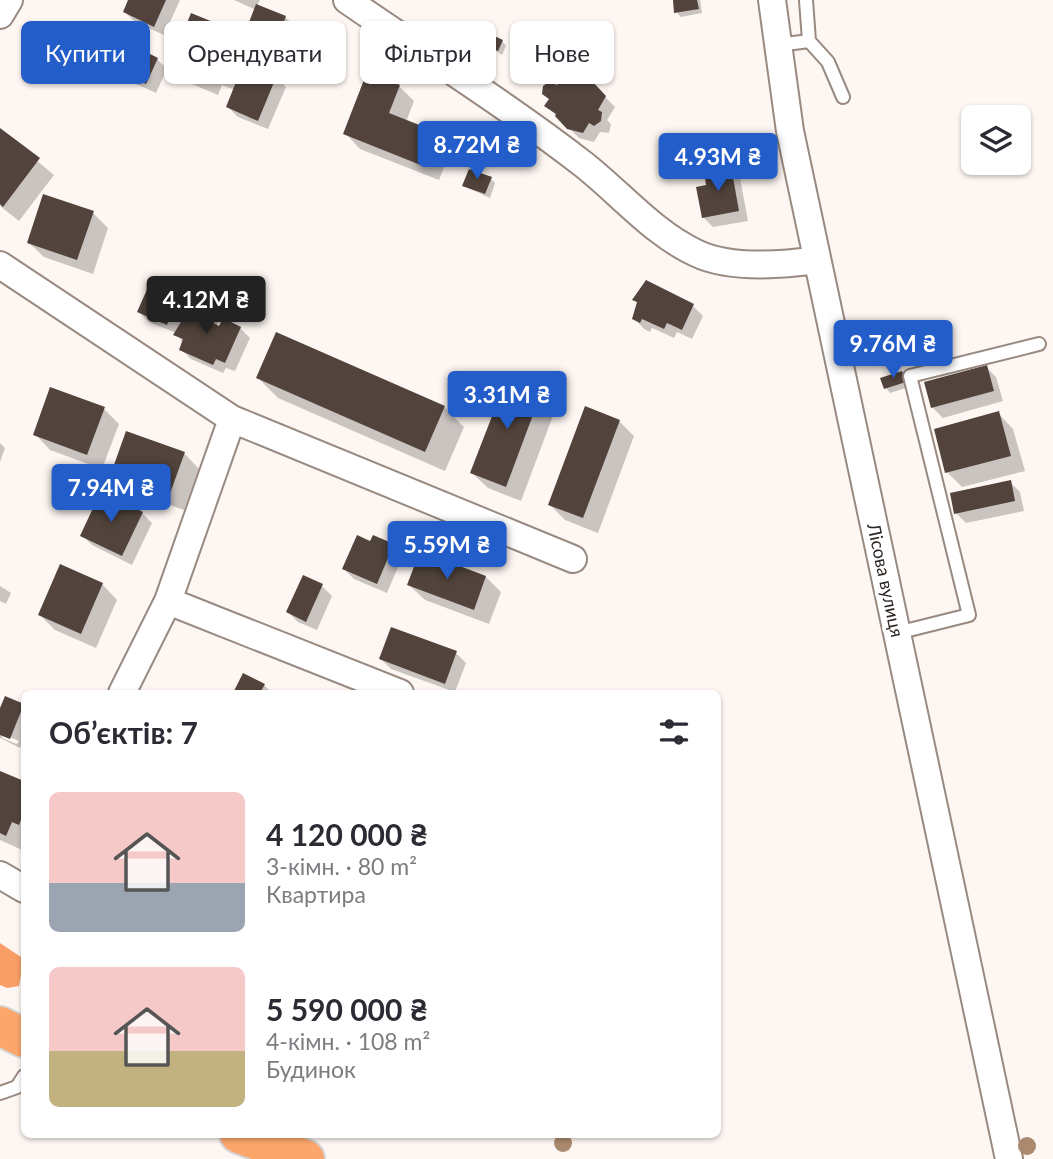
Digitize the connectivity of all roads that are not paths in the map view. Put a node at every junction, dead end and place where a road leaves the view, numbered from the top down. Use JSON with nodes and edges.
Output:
{"nodes":[{"id":1,"x":9,"y":0,"type":"edge"},
{"id":2,"x":346,"y":0,"type":"edge"},
{"id":3,"x":772,"y":0,"type":"edge"},
{"id":4,"x":806,"y":0,"type":"edge"},
{"id":5,"x":0,"y":15,"type":"edge"},
{"id":6,"x":809,"y":41,"type":"junction"},
{"id":7,"x":778,"y":45,"type":"junction"},
{"id":8,"x":843,"y":97,"type":"dead end"},
{"id":9,"x":817,"y":260,"type":"junction"},
{"id":10,"x":0,"y":265,"type":"edge"},
{"id":11,"x":1040,"y":344,"type":"dead end"},
{"id":12,"x":232,"y":419,"type":"junction"},
{"id":13,"x":573,"y":559,"type":"dead end"},
{"id":14,"x":168,"y":601,"type":"junction"},
{"id":15,"x":897,"y":633,"type":"junction"},
{"id":16,"x":124,"y":690,"type":"edge"},
{"id":17,"x":393,"y":690,"type":"edge"},
{"id":18,"x":0,"y":875,"type":"edge"},
{"id":19,"x":21,"y":887,"type":"edge"},
{"id":20,"x":0,"y":1026,"type":"edge"},
{"id":21,"x":21,"y":1036,"type":"edge"},
{"id":22,"x":21,"y":1081,"type":"edge"},
{"id":23,"x":0,"y":1093,"type":"edge"},
{"id":24,"x":249,"y":1138,"type":"edge"},
{"id":25,"x":304,"y":1159,"type":"edge"},
{"id":26,"x":1009,"y":1159,"type":"edge"}],
"edges":[{"from":1,"to":5,"type":"street"},
{"from":2,"to":9,"type":"street"},
{"from":3,"to":7,"type":"street","name":"Лісова вулиця"},
{"from":4,"to":6,"type":"lane"},
{"from":6,"to":7,"type":"lane"},
{"from":6,"to":8,"type":"lane"},
{"from":7,"to":9,"type":"street","name":"Лісова вулиця"},
{"from":9,"to":15,"type":"street","name":"Лісова вулиця"},
{"from":10,"to":12,"type":"street"},
{"from":11,"to":15,"type":"lane"},
{"from":12,"to":13,"type":"street"},
{"from":12,"to":14,"type":"street"},
{"from":14,"to":16,"type":"street"},
{"from":14,"to":17,"type":"street"},
{"from":15,"to":26,"type":"street","name":"Лісова вулиця"},
{"from":18,"to":19,"type":"street"},
{"from":20,"to":21,"type":"highway"},
{"from":22,"to":23,"type":"lane"},
{"from":24,"to":25,"type":"highway"}]}
